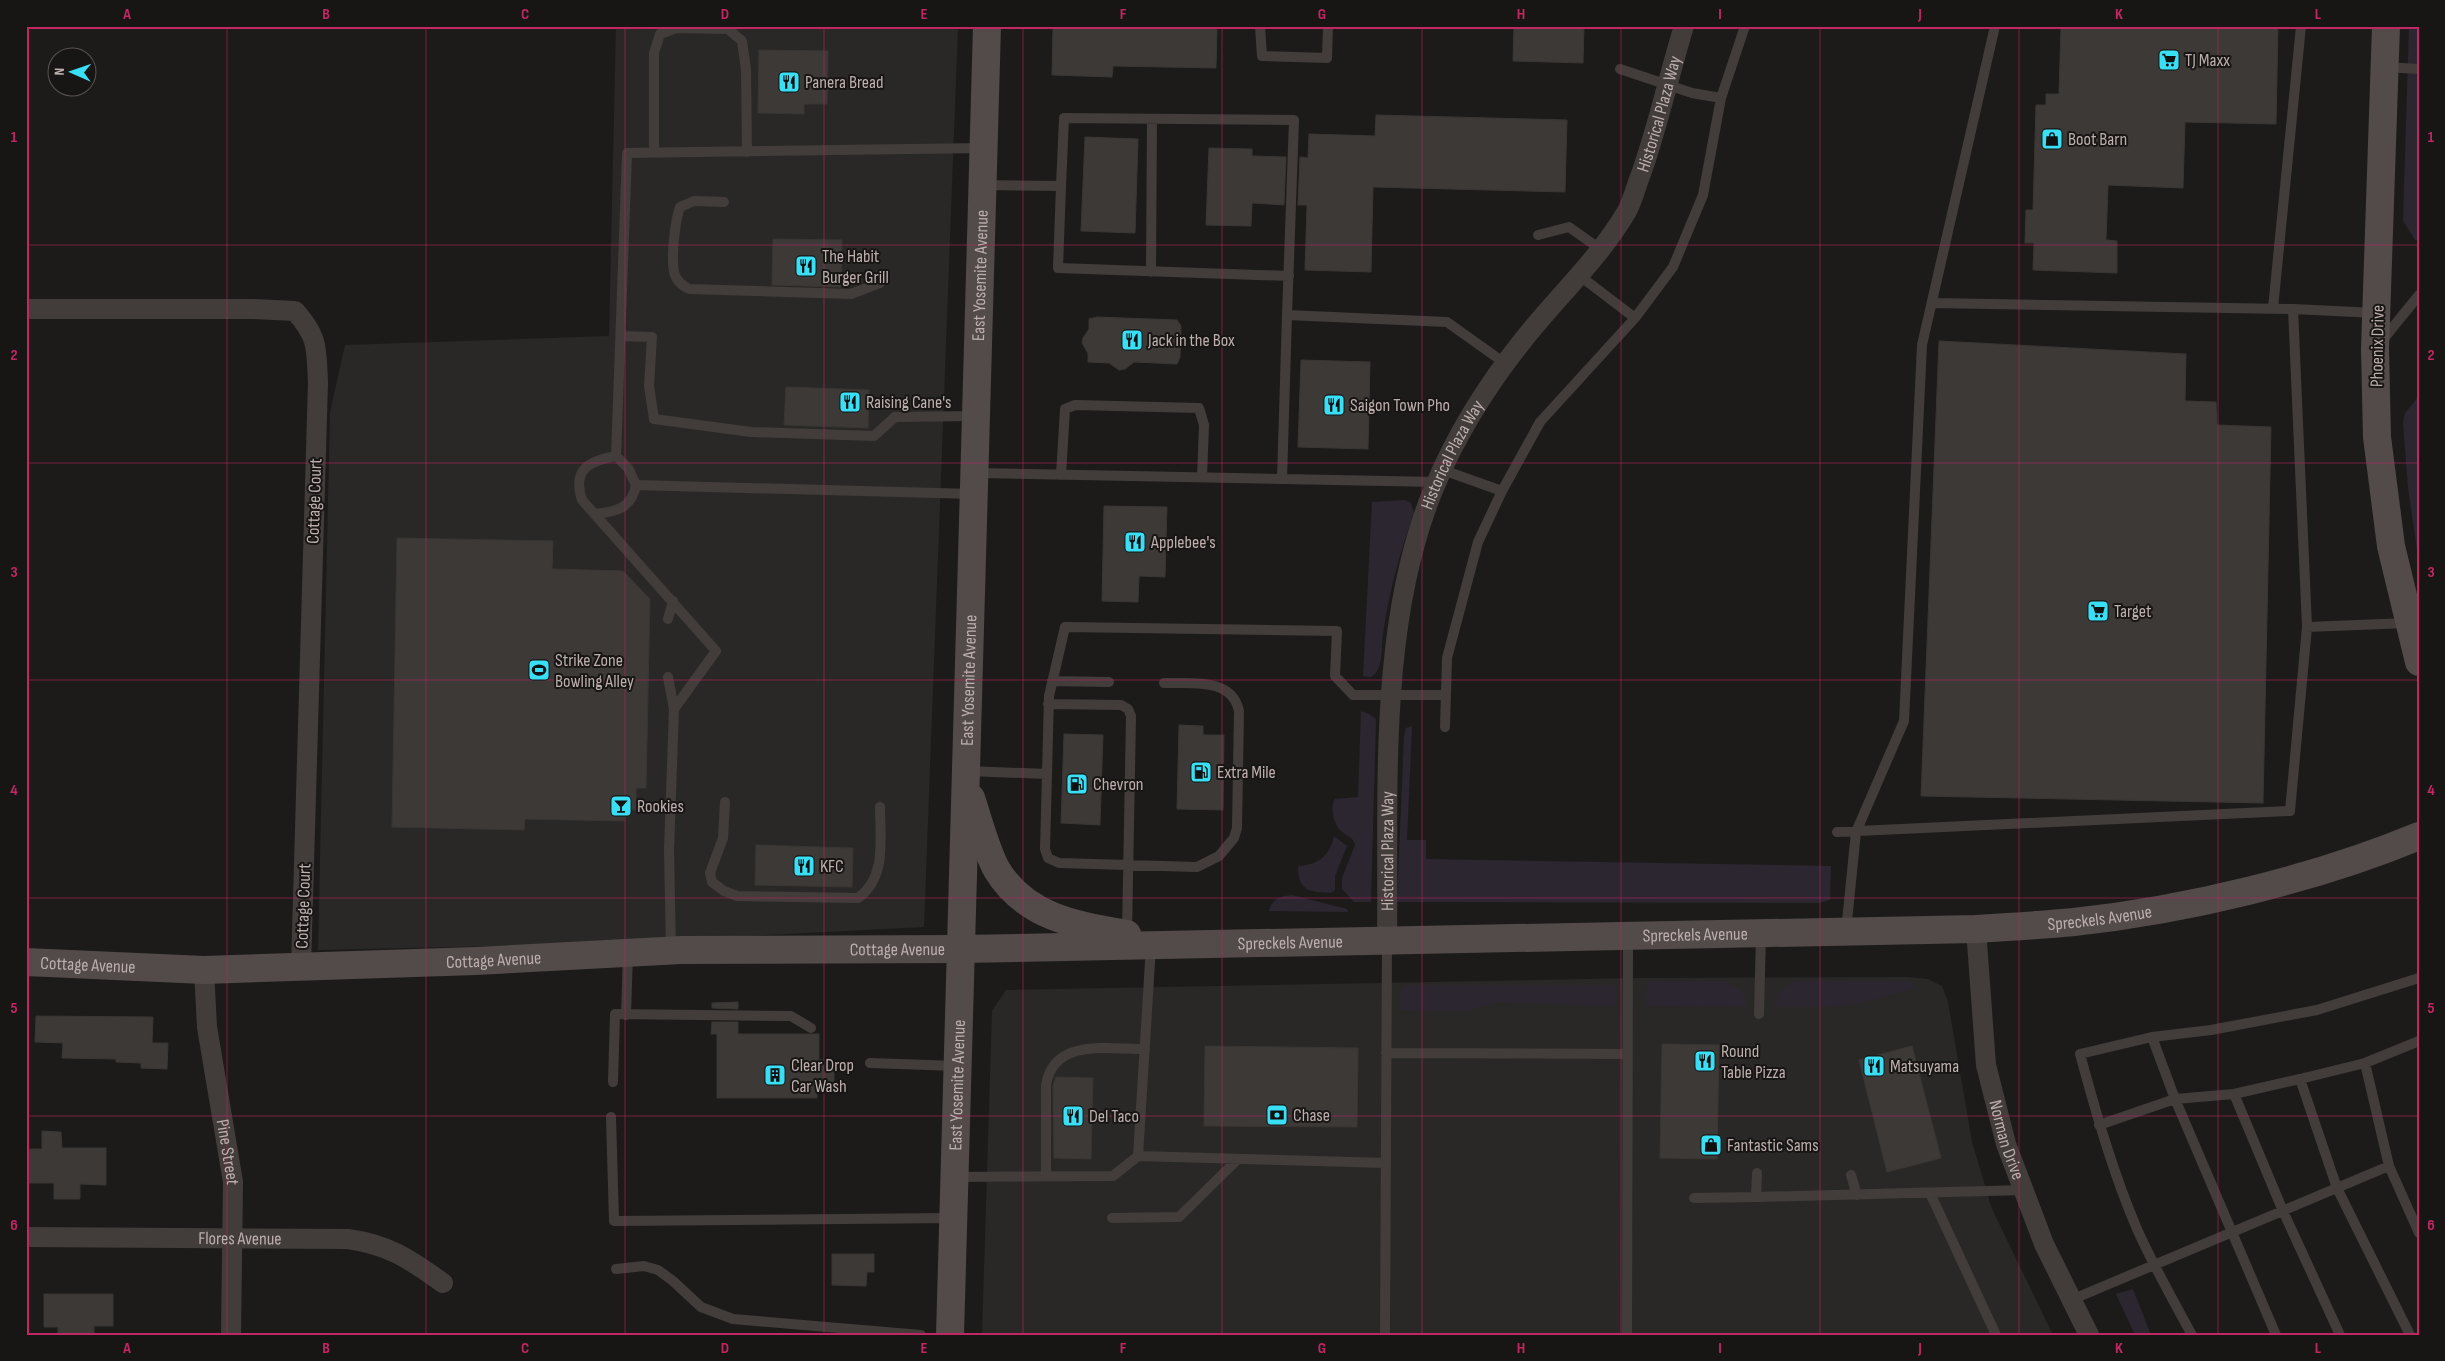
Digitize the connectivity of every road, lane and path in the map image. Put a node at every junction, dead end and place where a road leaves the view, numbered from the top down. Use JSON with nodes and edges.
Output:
{"nodes":[{"id":1,"x":987,"y":26,"type":"edge"},
{"id":2,"x":1260,"y":26,"type":"edge"},
{"id":3,"x":1328,"y":26,"type":"edge"},
{"id":4,"x":1684,"y":26,"type":"edge"},
{"id":5,"x":1745,"y":26,"type":"edge"},
{"id":6,"x":1995,"y":26,"type":"edge"},
{"id":7,"x":2301,"y":26,"type":"edge"},
{"id":8,"x":2386,"y":26,"type":"edge"},
{"id":9,"x":2384,"y":67,"type":"junction"},
{"id":10,"x":1620,"y":69,"type":"dead end"},
{"id":11,"x":2419,"y":69,"type":"edge"},
{"id":12,"x":1666,"y":84,"type":"junction"},
{"id":13,"x":1721,"y":98,"type":"junction"},
{"id":14,"x":1152,"y":118,"type":"junction"},
{"id":15,"x":984,"y":148,"type":"junction"},
{"id":16,"x":747,"y":152,"type":"junction"},
{"id":17,"x":654,"y":153,"type":"junction"},
{"id":18,"x":983,"y":185,"type":"junction"},
{"id":19,"x":1061,"y":186,"type":"junction"},
{"id":20,"x":724,"y":202,"type":"dead end"},
{"id":21,"x":1538,"y":235,"type":"dead end"},
{"id":22,"x":1600,"y":249,"type":"junction"},
{"id":23,"x":1151,"y":272,"type":"junction"},
{"id":24,"x":1288,"y":276,"type":"junction"},
{"id":25,"x":1580,"y":276,"type":"junction"},
{"id":26,"x":880,"y":283,"type":"dead end"},
{"id":27,"x":2419,"y":295,"type":"edge"},
{"id":28,"x":1932,"y":303,"type":"junction"},
{"id":29,"x":2273,"y":308,"type":"junction"},
{"id":30,"x":2293,"y":308,"type":"junction"},
{"id":31,"x":26,"y":309,"type":"edge"},
{"id":32,"x":2377,"y":314,"type":"junction"},
{"id":33,"x":1287,"y":316,"type":"junction"},
{"id":34,"x":1635,"y":318,"type":"junction"},
{"id":35,"x":621,"y":336,"type":"junction"},
{"id":36,"x":2375,"y":349,"type":"junction"},
{"id":37,"x":1506,"y":364,"type":"junction"},
{"id":38,"x":976,"y":416,"type":"junction"},
{"id":39,"x":616,"y":456,"type":"junction"},
{"id":40,"x":1061,"y":475,"type":"junction"},
{"id":41,"x":1440,"y":476,"type":"junction"},
{"id":42,"x":1202,"y":477,"type":"junction"},
{"id":43,"x":1282,"y":479,"type":"junction"},
{"id":44,"x":974,"y":484,"type":"junction"},
{"id":45,"x":636,"y":485,"type":"junction"},
{"id":46,"x":1502,"y":491,"type":"junction"},
{"id":47,"x":595,"y":514,"type":"junction"},
{"id":48,"x":673,"y":601,"type":"junction"},
{"id":49,"x":668,"y":620,"type":"dead end"},
{"id":50,"x":2409,"y":623,"type":"junction"},
{"id":51,"x":2307,"y":627,"type":"junction"},
{"id":52,"x":2419,"y":662,"type":"edge"},
{"id":53,"x":668,"y":677,"type":"dead end"},
{"id":54,"x":1052,"y":681,"type":"junction"},
{"id":55,"x":1109,"y":682,"type":"dead end"},
{"id":56,"x":1164,"y":683,"type":"dead end"},
{"id":57,"x":1390,"y":694,"type":"junction"},
{"id":58,"x":1446,"y":695,"type":"junction"},
{"id":59,"x":1048,"y":704,"type":"junction"},
{"id":60,"x":674,"y":709,"type":"junction"},
{"id":61,"x":1445,"y":727,"type":"dead end"},
{"id":62,"x":1047,"y":774,"type":"junction"},
{"id":63,"x":966,"y":778,"type":"junction"},
{"id":64,"x":725,"y":802,"type":"dead end"},
{"id":65,"x":880,"y":808,"type":"dead end"},
{"id":66,"x":1837,"y":832,"type":"dead end"},
{"id":67,"x":1856,"y":832,"type":"junction"},
{"id":68,"x":2419,"y":836,"type":"edge"},
{"id":69,"x":1127,"y":864,"type":"junction"},
{"id":70,"x":1976,"y":929,"type":"junction"},
{"id":71,"x":1846,"y":932,"type":"junction"},
{"id":72,"x":1127,"y":934,"type":"junction"},
{"id":73,"x":1761,"y":934,"type":"junction"},
{"id":74,"x":1628,"y":936,"type":"junction"},
{"id":75,"x":1387,"y":941,"type":"junction"},
{"id":76,"x":1180,"y":944,"type":"junction"},
{"id":77,"x":1151,"y":946,"type":"junction"},
{"id":78,"x":961,"y":949,"type":"junction"},
{"id":79,"x":671,"y":950,"type":"junction"},
{"id":80,"x":628,"y":952,"type":"junction"},
{"id":81,"x":26,"y":962,"type":"edge"},
{"id":82,"x":301,"y":967,"type":"junction"},
{"id":83,"x":204,"y":970,"type":"junction"},
{"id":84,"x":2419,"y":978,"type":"edge"},
{"id":85,"x":1759,"y":1014,"type":"dead end"},
{"id":86,"x":626,"y":1015,"type":"junction"},
{"id":87,"x":811,"y":1028,"type":"dead end"},
{"id":88,"x":2152,"y":1037,"type":"junction"},
{"id":89,"x":2419,"y":1041,"type":"edge"},
{"id":90,"x":1145,"y":1049,"type":"junction"},
{"id":91,"x":1386,"y":1053,"type":"junction"},
{"id":92,"x":1628,"y":1054,"type":"junction"},
{"id":93,"x":870,"y":1063,"type":"dead end"},
{"id":94,"x":2366,"y":1063,"type":"junction"},
{"id":95,"x":958,"y":1066,"type":"junction"},
{"id":96,"x":2300,"y":1078,"type":"junction"},
{"id":97,"x":613,"y":1082,"type":"dead end"},
{"id":98,"x":2234,"y":1094,"type":"junction"},
{"id":99,"x":2175,"y":1099,"type":"junction"},
{"id":100,"x":611,"y":1117,"type":"dead end"},
{"id":101,"x":2099,"y":1125,"type":"junction"},
{"id":102,"x":1138,"y":1156,"type":"junction"},
{"id":103,"x":1238,"y":1159,"type":"junction"},
{"id":104,"x":1386,"y":1163,"type":"junction"},
{"id":105,"x":2389,"y":1166,"type":"junction"},
{"id":106,"x":1757,"y":1173,"type":"dead end"},
{"id":107,"x":1852,"y":1175,"type":"dead end"},
{"id":108,"x":1046,"y":1176,"type":"junction"},
{"id":109,"x":955,"y":1177,"type":"junction"},
{"id":110,"x":2337,"y":1188,"type":"junction"},
{"id":111,"x":2024,"y":1190,"type":"junction"},
{"id":112,"x":1930,"y":1193,"type":"junction"},
{"id":113,"x":1857,"y":1195,"type":"junction"},
{"id":114,"x":1756,"y":1197,"type":"junction"},
{"id":115,"x":1694,"y":1198,"type":"dead end"},
{"id":116,"x":2283,"y":1211,"type":"junction"},
{"id":117,"x":954,"y":1218,"type":"junction"},
{"id":118,"x":1112,"y":1218,"type":"dead end"},
{"id":119,"x":2231,"y":1233,"type":"junction"},
{"id":120,"x":2419,"y":1233,"type":"edge"},
{"id":121,"x":26,"y":1237,"type":"edge"},
{"id":122,"x":233,"y":1237,"type":"junction"},
{"id":123,"x":2154,"y":1265,"type":"junction"},
{"id":124,"x":616,"y":1269,"type":"dead end"},
{"id":125,"x":443,"y":1283,"type":"dead end"},
{"id":126,"x":2071,"y":1300,"type":"junction"},
{"id":127,"x":231,"y":1335,"type":"edge"},
{"id":128,"x":921,"y":1335,"type":"edge"},
{"id":129,"x":950,"y":1335,"type":"edge"},
{"id":130,"x":1385,"y":1335,"type":"edge"},
{"id":131,"x":1627,"y":1335,"type":"edge"},
{"id":132,"x":1996,"y":1335,"type":"edge"},
{"id":133,"x":2089,"y":1335,"type":"edge"},
{"id":134,"x":2192,"y":1335,"type":"edge"},
{"id":135,"x":2276,"y":1335,"type":"edge"},
{"id":136,"x":2340,"y":1335,"type":"edge"},
{"id":137,"x":2410,"y":1335,"type":"edge"}],
"edges":[{"from":1,"to":15,"type":"street","name":"East Yosemite Avenue"},
{"from":2,"to":3,"type":"lane"},
{"from":4,"to":12,"type":"street","name":"Historical Plaza Way"},
{"from":5,"to":13,"type":"lane"},
{"from":6,"to":28,"type":"lane"},
{"from":7,"to":29,"type":"lane"},
{"from":8,"to":9,"type":"street","name":"Phoenix Drive"},
{"from":9,"to":11,"type":"lane"},
{"from":9,"to":32,"type":"street","name":"Phoenix Drive"},
{"from":10,"to":12,"type":"lane"},
{"from":12,"to":13,"type":"lane"},
{"from":12,"to":22,"type":"street","name":"Historical Plaza Way"},
{"from":13,"to":34,"type":"lane"},
{"from":14,"to":19,"type":"lane"},
{"from":14,"to":23,"type":"lane"},
{"from":14,"to":24,"type":"lane"},
{"from":15,"to":16,"type":"lane"},
{"from":15,"to":18,"type":"street","name":"East Yosemite Avenue"},
{"from":16,"to":17,"type":"lane"},
{"from":16,"to":17,"type":"lane"},
{"from":17,"to":35,"type":"lane"},
{"from":18,"to":19,"type":"lane"},
{"from":18,"to":38,"type":"street","name":"East Yosemite Avenue"},
{"from":19,"to":23,"type":"lane"},
{"from":20,"to":26,"type":"lane"},
{"from":21,"to":22,"type":"lane"},
{"from":22,"to":25,"type":"street","name":"Historical Plaza Way"},
{"from":23,"to":24,"type":"lane"},
{"from":24,"to":33,"type":"lane"},
{"from":25,"to":34,"type":"lane"},
{"from":25,"to":37,"type":"street","name":"Historical Plaza Way"},
{"from":27,"to":36,"type":"lane"},
{"from":28,"to":29,"type":"lane"},
{"from":28,"to":67,"type":"lane"},
{"from":29,"to":30,"type":"lane"},
{"from":30,"to":32,"type":"lane"},
{"from":30,"to":51,"type":"lane"},
{"from":31,"to":82,"type":"street","name":"Cottage Court"},
{"from":32,"to":36,"type":"street","name":"Phoenix Drive"},
{"from":33,"to":37,"type":"lane"},
{"from":33,"to":43,"type":"lane"},
{"from":34,"to":46,"type":"lane"},
{"from":35,"to":38,"type":"lane"},
{"from":35,"to":39,"type":"lane"},
{"from":36,"to":50,"type":"street","name":"Phoenix Drive"},
{"from":37,"to":41,"type":"street","name":"Historical Plaza Way"},
{"from":38,"to":44,"type":"street","name":"East Yosemite Avenue"},
{"from":39,"to":45,"type":"lane"},
{"from":39,"to":47,"type":"lane"},
{"from":40,"to":42,"type":"lane"},
{"from":40,"to":42,"type":"lane"},
{"from":40,"to":44,"type":"lane"},
{"from":41,"to":43,"type":"lane"},
{"from":41,"to":46,"type":"lane"},
{"from":41,"to":57,"type":"street","name":"Historical Plaza Way"},
{"from":42,"to":43,"type":"lane"},
{"from":44,"to":45,"type":"lane"},
{"from":44,"to":63,"type":"street","name":"East Yosemite Avenue"},
{"from":45,"to":47,"type":"lane"},
{"from":46,"to":58,"type":"lane"},
{"from":47,"to":48,"type":"lane"},
{"from":48,"to":49,"type":"lane"},
{"from":48,"to":60,"type":"lane"},
{"from":50,"to":51,"type":"lane"},
{"from":50,"to":52,"type":"street","name":"Phoenix Drive"},
{"from":51,"to":67,"type":"lane"},
{"from":53,"to":60,"type":"lane"},
{"from":54,"to":55,"type":"lane"},
{"from":54,"to":57,"type":"lane"},
{"from":54,"to":59,"type":"lane"},
{"from":56,"to":69,"type":"lane"},
{"from":57,"to":58,"type":"lane"},
{"from":57,"to":75,"type":"street","name":"Historical Plaza Way"},
{"from":58,"to":61,"type":"lane"},
{"from":59,"to":62,"type":"lane"},
{"from":59,"to":69,"type":"lane"},
{"from":60,"to":79,"type":"lane"},
{"from":62,"to":63,"type":"lane"},
{"from":62,"to":69,"type":"lane"},
{"from":63,"to":72,"type":"street"},
{"from":63,"to":78,"type":"street","name":"East Yosemite Avenue"},
{"from":64,"to":65,"type":"lane"},
{"from":66,"to":67,"type":"lane"},
{"from":67,"to":71,"type":"lane"},
{"from":68,"to":70,"type":"street","name":"Spreckels Avenue"},
{"from":69,"to":72,"type":"lane"},
{"from":70,"to":71,"type":"street","name":"Spreckels Avenue"},
{"from":70,"to":111,"type":"street","name":"Norman Drive"},
{"from":71,"to":73,"type":"street","name":"Spreckels Avenue"},
{"from":72,"to":76,"type":"street"},
{"from":73,"to":74,"type":"street","name":"Spreckels Avenue"},
{"from":73,"to":85,"type":"lane"},
{"from":74,"to":75,"type":"street","name":"Spreckels Avenue"},
{"from":74,"to":92,"type":"lane"},
{"from":75,"to":76,"type":"street","name":"Spreckels Avenue"},
{"from":75,"to":91,"type":"lane"},
{"from":76,"to":77,"type":"street","name":"Spreckels Avenue"},
{"from":77,"to":78,"type":"street","name":"Spreckels Avenue"},
{"from":77,"to":90,"type":"lane"},
{"from":78,"to":79,"type":"street","name":"Cottage Avenue"},
{"from":78,"to":95,"type":"street","name":"East Yosemite Avenue"},
{"from":79,"to":80,"type":"street","name":"Cottage Avenue"},
{"from":80,"to":82,"type":"street","name":"Cottage Avenue"},
{"from":80,"to":86,"type":"lane"},
{"from":81,"to":83,"type":"street","name":"Cottage Avenue"},
{"from":82,"to":83,"type":"street","name":"Cottage Avenue"},
{"from":83,"to":122,"type":"street","name":"Pine Street"},
{"from":84,"to":88,"type":"lane"},
{"from":86,"to":87,"type":"lane"},
{"from":86,"to":97,"type":"lane"},
{"from":88,"to":99,"type":"lane"},
{"from":88,"to":101,"type":"lane"},
{"from":89,"to":94,"type":"lane"},
{"from":90,"to":102,"type":"lane"},
{"from":90,"to":108,"type":"lane"},
{"from":91,"to":92,"type":"lane"},
{"from":91,"to":104,"type":"lane"},
{"from":92,"to":131,"type":"lane"},
{"from":93,"to":95,"type":"lane"},
{"from":94,"to":96,"type":"lane"},
{"from":94,"to":105,"type":"lane"},
{"from":95,"to":109,"type":"street","name":"East Yosemite Avenue"},
{"from":96,"to":98,"type":"lane"},
{"from":96,"to":110,"type":"lane"},
{"from":98,"to":99,"type":"lane"},
{"from":98,"to":116,"type":"lane"},
{"from":99,"to":101,"type":"lane"},
{"from":99,"to":119,"type":"lane"},
{"from":100,"to":117,"type":"lane"},
{"from":101,"to":123,"type":"lane"},
{"from":102,"to":103,"type":"lane"},
{"from":102,"to":108,"type":"lane"},
{"from":103,"to":104,"type":"lane"},
{"from":103,"to":118,"type":"lane"},
{"from":104,"to":130,"type":"lane"},
{"from":105,"to":110,"type":"lane"},
{"from":105,"to":120,"type":"lane"},
{"from":106,"to":114,"type":"lane"},
{"from":107,"to":113,"type":"lane"},
{"from":108,"to":109,"type":"lane"},
{"from":109,"to":117,"type":"street","name":"East Yosemite Avenue"},
{"from":110,"to":116,"type":"lane"},
{"from":110,"to":137,"type":"lane"},
{"from":111,"to":112,"type":"lane"},
{"from":111,"to":126,"type":"street","name":"Norman Drive"},
{"from":112,"to":113,"type":"lane"},
{"from":112,"to":132,"type":"lane"},
{"from":113,"to":114,"type":"lane"},
{"from":114,"to":115,"type":"lane"},
{"from":116,"to":119,"type":"lane"},
{"from":116,"to":136,"type":"lane"},
{"from":117,"to":129,"type":"street","name":"East Yosemite Avenue"},
{"from":119,"to":123,"type":"lane"},
{"from":119,"to":135,"type":"lane"},
{"from":121,"to":122,"type":"street","name":"Flores Avenue"},
{"from":122,"to":125,"type":"street","name":"Flores Avenue"},
{"from":122,"to":127,"type":"street","name":"Pine Street"},
{"from":123,"to":126,"type":"lane"},
{"from":123,"to":134,"type":"lane"},
{"from":124,"to":128,"type":"lane"},
{"from":126,"to":133,"type":"street","name":"Norman Drive"}]}
